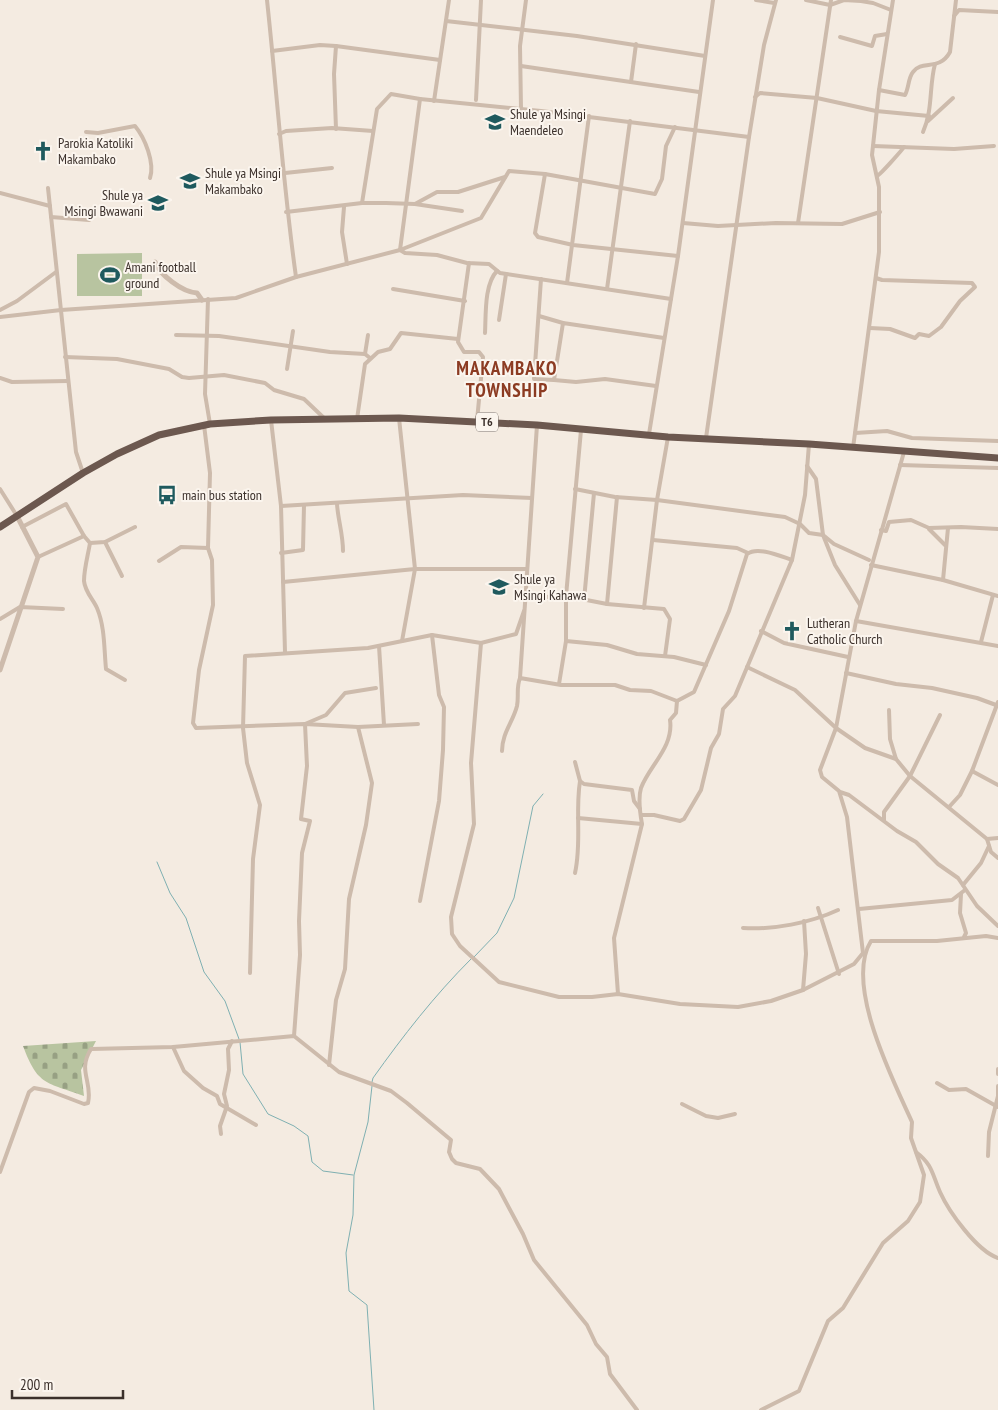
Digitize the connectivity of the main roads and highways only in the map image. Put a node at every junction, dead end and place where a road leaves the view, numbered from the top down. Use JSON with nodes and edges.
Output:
{"nodes":[{"id":1,"x":998,"y":458,"type":"edge"},
{"id":2,"x":0,"y":527,"type":"edge"}],
"edges":[{"from":1,"to":2,"type":"highway","number":"T6"}]}
